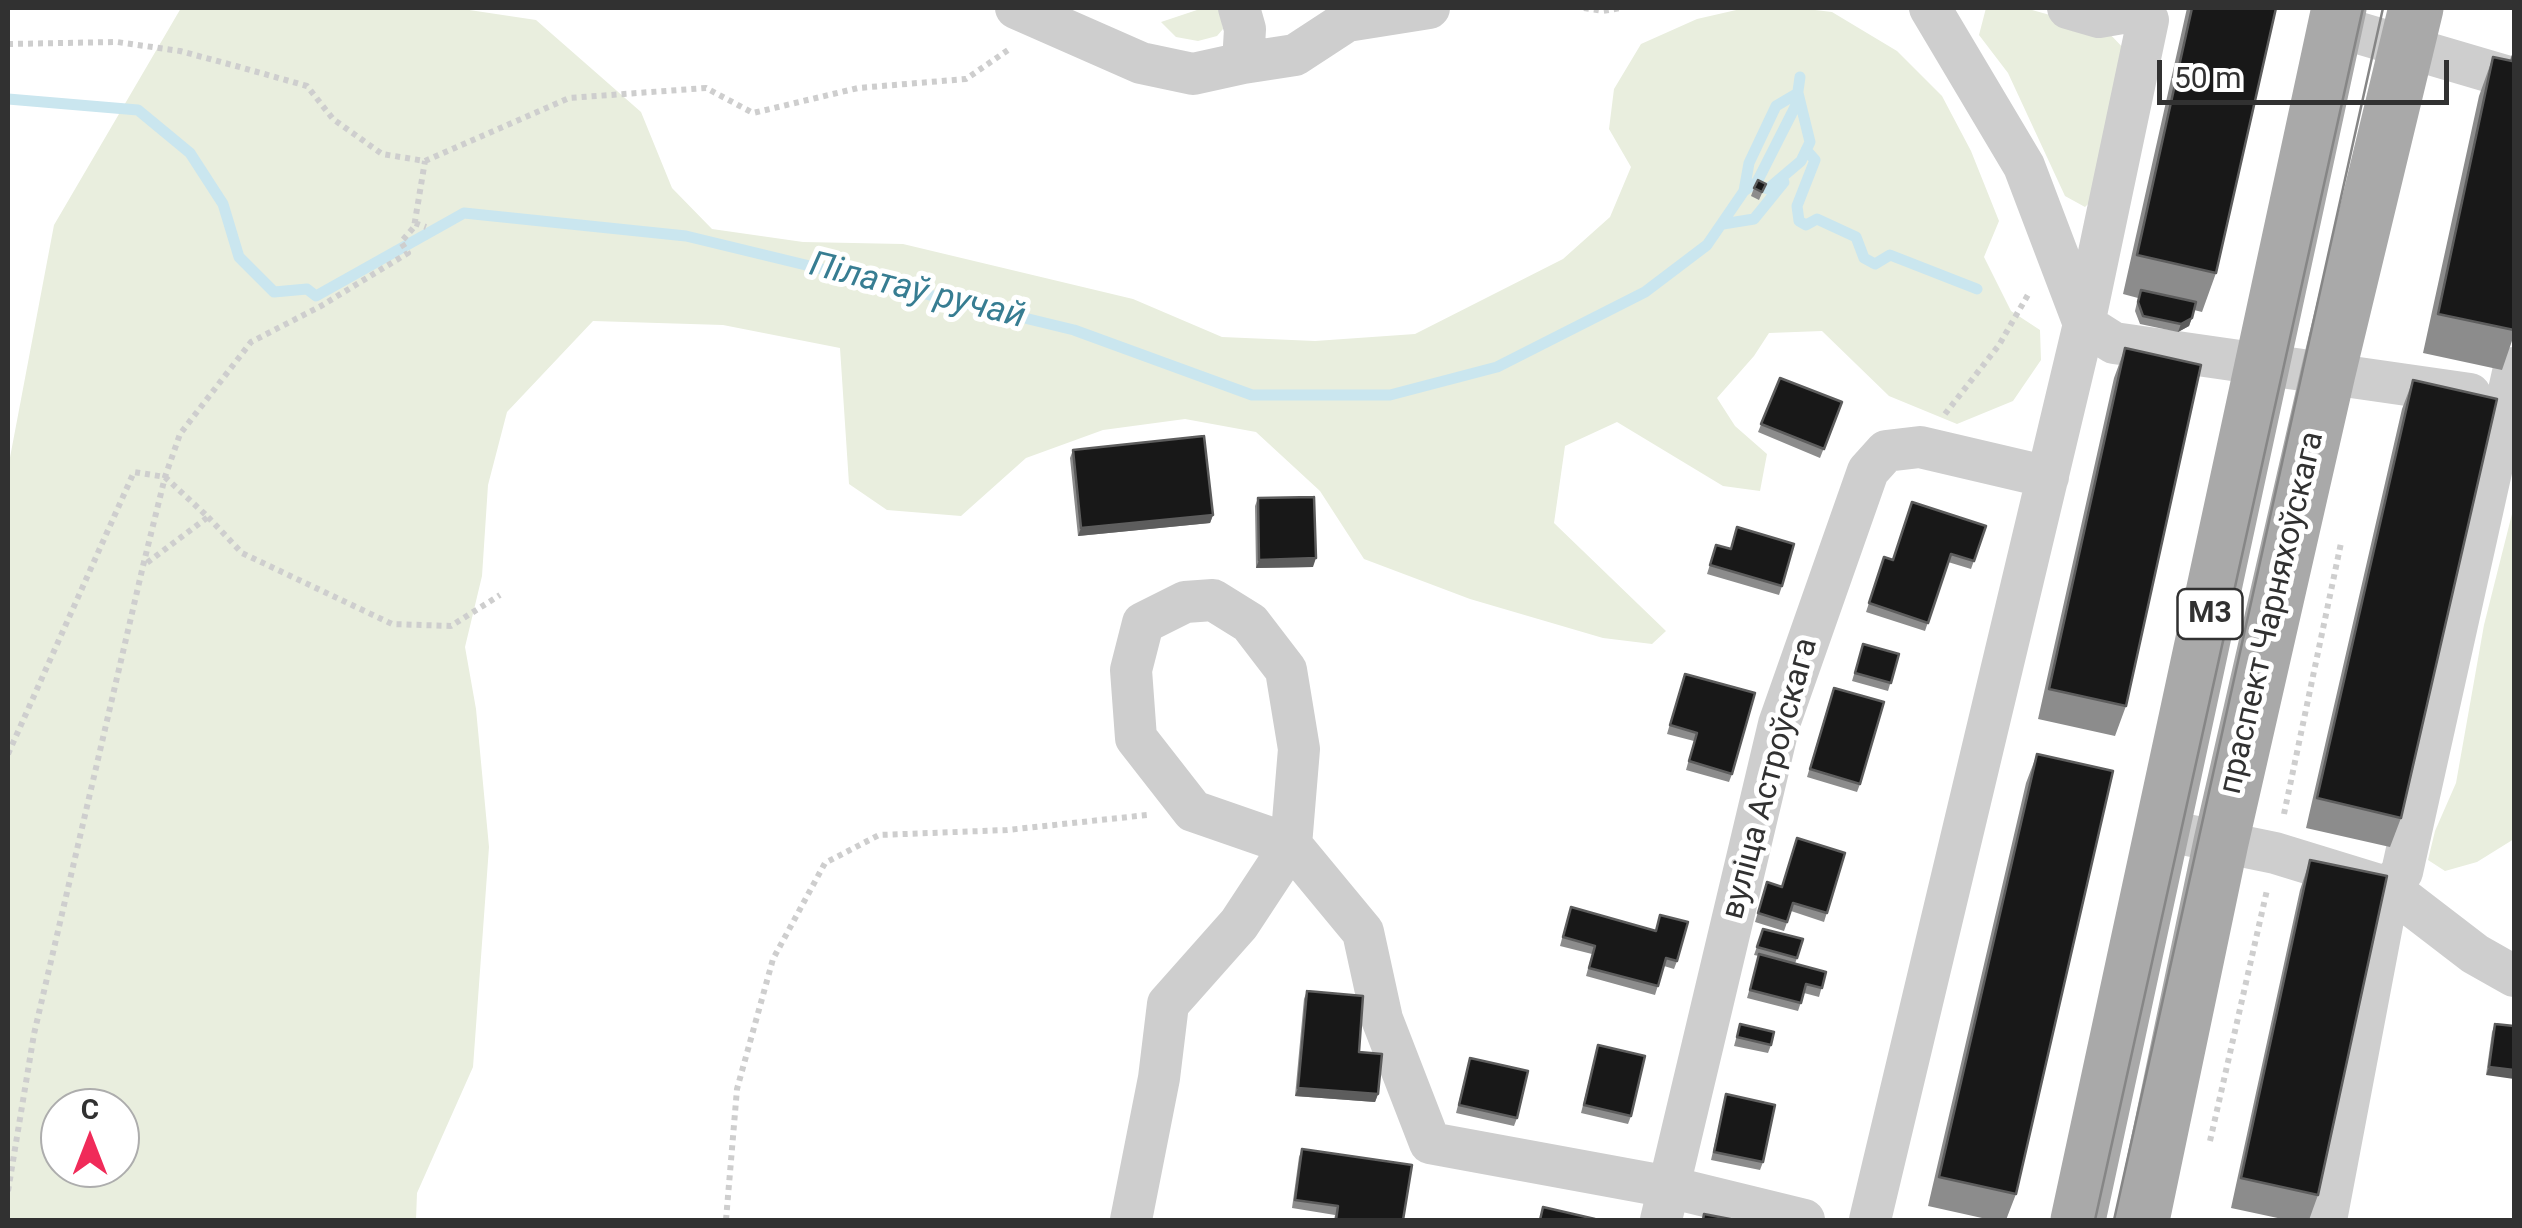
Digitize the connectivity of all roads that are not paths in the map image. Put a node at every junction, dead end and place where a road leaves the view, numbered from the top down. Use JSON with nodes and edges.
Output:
{"nodes":[{"id":1,"x":1239,"y":8,"type":"edge"},
{"id":2,"x":1429,"y":8,"type":"edge"},
{"id":3,"x":1930,"y":8,"type":"edge"},
{"id":4,"x":2068,"y":8,"type":"edge"},
{"id":5,"x":1328,"y":14,"type":"edge"},
{"id":6,"x":2140,"y":14,"type":"edge"},
{"id":7,"x":1033,"y":15,"type":"edge"},
{"id":8,"x":2337,"y":17,"type":"edge"},
{"id":9,"x":2411,"y":28,"type":"edge"},
{"id":10,"x":1243,"y":63,"type":"junction"},
{"id":11,"x":2505,"y":76,"type":"edge"},
{"id":12,"x":2084,"y":324,"type":"junction"},
{"id":13,"x":2265,"y":362,"type":"junction"},
{"id":14,"x":2328,"y":373,"type":"junction"},
{"id":15,"x":2512,"y":389,"type":"edge"},
{"id":16,"x":2048,"y":477,"type":"junction"},
{"id":17,"x":2162,"y":830,"type":"junction"},
{"id":18,"x":2221,"y":842,"type":"junction"},
{"id":19,"x":1291,"y":845,"type":"junction"},
{"id":20,"x":2388,"y":888,"type":"junction"},
{"id":21,"x":2514,"y":976,"type":"edge"},
{"id":22,"x":1665,"y":1204,"type":"edge"},
{"id":23,"x":2080,"y":1213,"type":"edge"},
{"id":24,"x":1130,"y":1220,"type":"edge"},
{"id":25,"x":1804,"y":1220,"type":"edge"},
{"id":26,"x":1870,"y":1220,"type":"edge"},
{"id":27,"x":2143,"y":1220,"type":"edge"},
{"id":28,"x":2326,"y":1220,"type":"edge"}],
"edges":[{"from":1,"to":10,"type":"street"},
{"from":2,"to":5,"type":"street"},
{"from":3,"to":12,"type":"street"},
{"from":4,"to":6,"type":"street"},
{"from":5,"to":10,"type":"street"},
{"from":6,"to":12,"type":"street"},
{"from":7,"to":10,"type":"street"},
{"from":8,"to":9,"type":"street"},
{"from":8,"to":13,"type":"main road","name":"праспект Чарняхоўскага","number":"М3"},
{"from":9,"to":11,"type":"street"},
{"from":9,"to":14,"type":"main road","name":"праспект Чарняхоўскага","number":"М3"},
{"from":12,"to":13,"type":"street"},
{"from":12,"to":16,"type":"street"},
{"from":13,"to":14,"type":"street"},
{"from":13,"to":17,"type":"main road","name":"праспект Чарняхоўскага","number":"М3"},
{"from":14,"to":15,"type":"street"},
{"from":14,"to":18,"type":"main road","name":"праспект Чарняхоўскага","number":"М3"},
{"from":15,"to":20,"type":"street"},
{"from":16,"to":22,"type":"street","name":"вуліца Астроўскага"},
{"from":16,"to":26,"type":"street"},
{"from":17,"to":18,"type":"street"},
{"from":17,"to":23,"type":"main road","name":"праспект Чарняхоўскага","number":"М3"},
{"from":18,"to":20,"type":"street"},
{"from":18,"to":27,"type":"main road","name":"праспект Чарняхоўскага","number":"М3"},
{"from":19,"to":19,"type":"street"},
{"from":19,"to":22,"type":"street"},
{"from":19,"to":24,"type":"street"},
{"from":20,"to":21,"type":"street"},
{"from":20,"to":28,"type":"street"},
{"from":22,"to":25,"type":"street"},
{"from":23,"to":27,"type":"street"}]}
